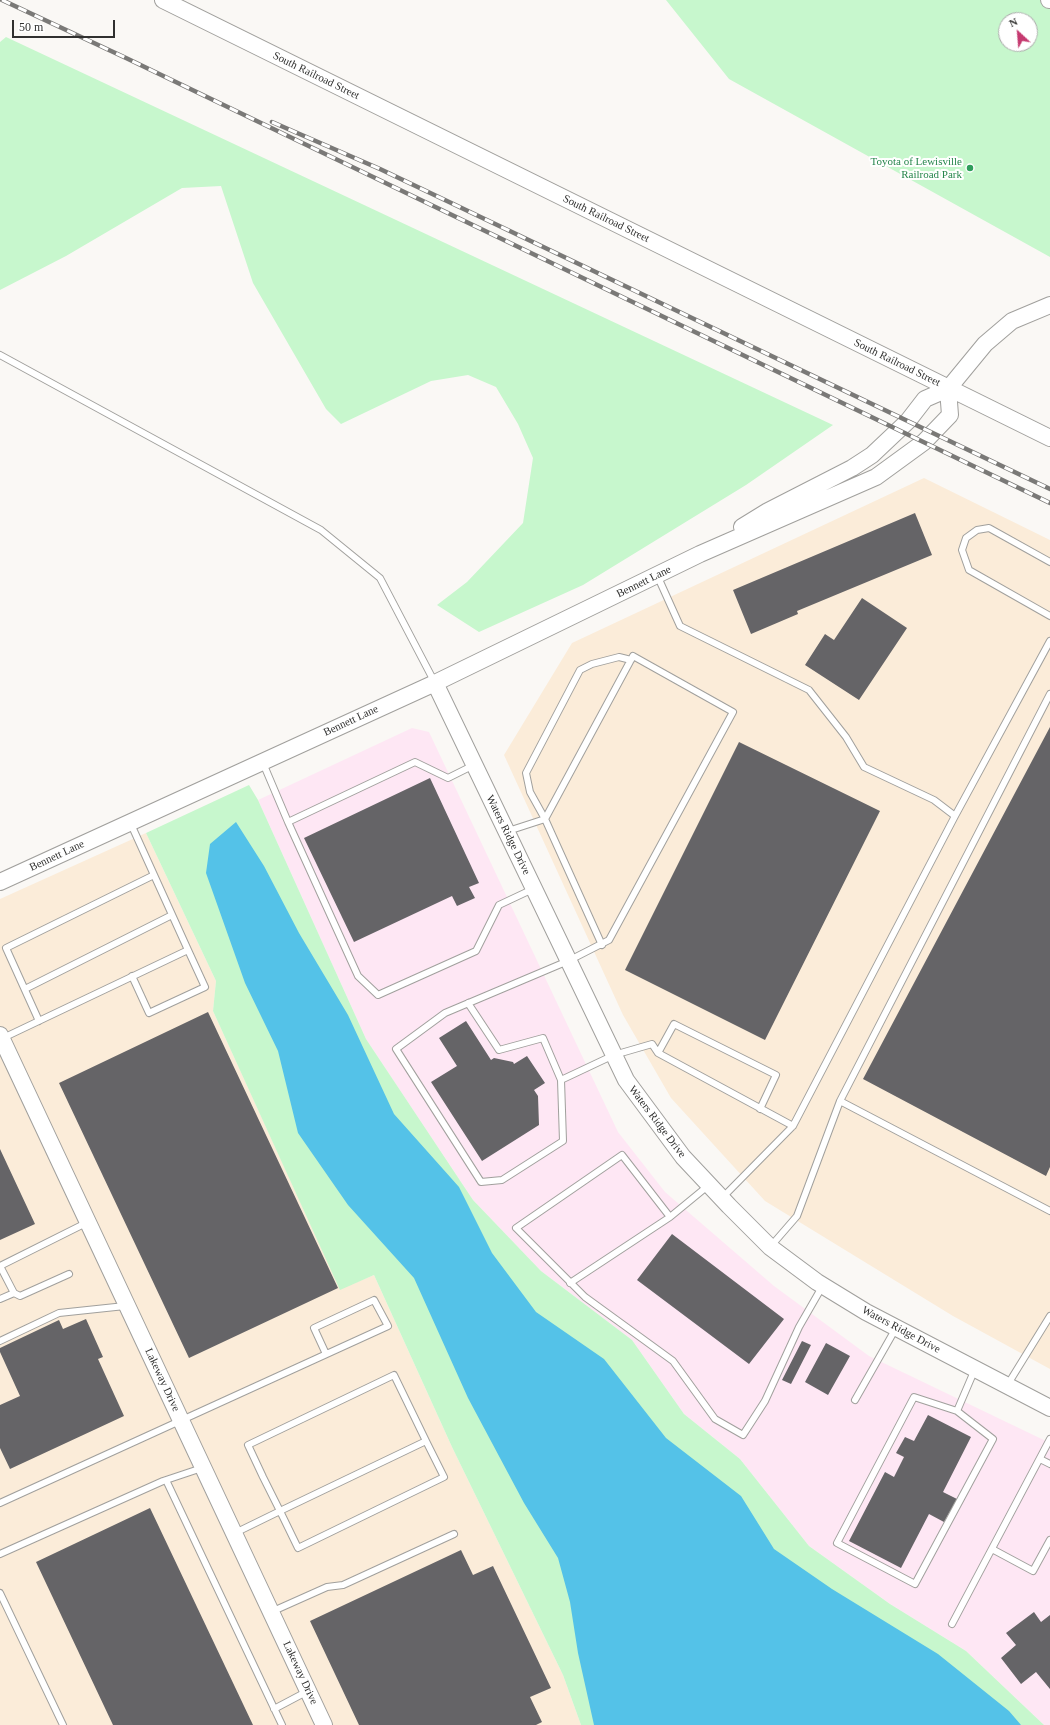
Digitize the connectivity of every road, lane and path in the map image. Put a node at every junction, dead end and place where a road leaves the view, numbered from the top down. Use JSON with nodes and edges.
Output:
{"nodes":[{"id":1,"x":163,"y":0,"type":"edge"},
{"id":2,"x":1050,"y":305,"type":"edge"},
{"id":3,"x":0,"y":355,"type":"edge"},
{"id":4,"x":948,"y":389,"type":"junction"},
{"id":5,"x":1050,"y":438,"type":"edge"},
{"id":6,"x":700,"y":554,"type":"junction"},
{"id":7,"x":1050,"y":562,"type":"edge"},
{"id":8,"x":657,"y":575,"type":"junction"},
{"id":9,"x":1050,"y":616,"type":"edge"},
{"id":10,"x":1050,"y":641,"type":"edge"},
{"id":11,"x":631,"y":660,"type":"junction"},
{"id":12,"x":435,"y":683,"type":"junction"},
{"id":13,"x":1050,"y":694,"type":"edge"},
{"id":14,"x":263,"y":761,"type":"junction"},
{"id":15,"x":474,"y":765,"type":"junction"},
{"id":16,"x":955,"y":816,"type":"junction"},
{"id":17,"x":545,"y":819,"type":"junction"},
{"id":18,"x":130,"y":822,"type":"junction"},
{"id":19,"x":288,"y":822,"type":"junction"},
{"id":20,"x":506,"y":832,"type":"junction"},
{"id":21,"x":154,"y":875,"type":"junction"},
{"id":22,"x":0,"y":882,"type":"edge"},
{"id":23,"x":534,"y":888,"type":"junction"},
{"id":24,"x":172,"y":915,"type":"junction"},
{"id":25,"x":602,"y":945,"type":"junction"},
{"id":26,"x":188,"y":950,"type":"junction"},
{"id":27,"x":568,"y":961,"type":"junction"},
{"id":28,"x":132,"y":976,"type":"junction"},
{"id":29,"x":25,"y":990,"type":"junction"},
{"id":30,"x":468,"y":1003,"type":"junction"},
{"id":31,"x":39,"y":1021,"type":"junction"},
{"id":32,"x":1,"y":1037,"type":"edge"},
{"id":33,"x":658,"y":1053,"type":"junction"},
{"id":34,"x":614,"y":1055,"type":"junction"},
{"id":35,"x":561,"y":1080,"type":"junction"},
{"id":36,"x":840,"y":1101,"type":"junction"},
{"id":37,"x":760,"y":1109,"type":"junction"},
{"id":38,"x":793,"y":1126,"type":"junction"},
{"id":39,"x":709,"y":1185,"type":"junction"},
{"id":40,"x":721,"y":1198,"type":"junction"},
{"id":41,"x":1050,"y":1211,"type":"edge"},
{"id":42,"x":670,"y":1217,"type":"junction"},
{"id":43,"x":88,"y":1222,"type":"junction"},
{"id":44,"x":770,"y":1247,"type":"junction"},
{"id":45,"x":69,"y":1274,"type":"dead end"},
{"id":46,"x":570,"y":1283,"type":"junction"},
{"id":47,"x":823,"y":1286,"type":"junction"},
{"id":48,"x":14,"y":1293,"type":"junction"},
{"id":49,"x":0,"y":1299,"type":"edge"},
{"id":50,"x":127,"y":1306,"type":"junction"},
{"id":51,"x":1050,"y":1316,"type":"edge"},
{"id":52,"x":896,"y":1328,"type":"junction"},
{"id":53,"x":0,"y":1341,"type":"edge"},
{"id":54,"x":326,"y":1354,"type":"junction"},
{"id":55,"x":975,"y":1369,"type":"junction"},
{"id":56,"x":1007,"y":1386,"type":"junction"},
{"id":57,"x":855,"y":1400,"type":"dead end"},
{"id":58,"x":1050,"y":1408,"type":"edge"},
{"id":59,"x":957,"y":1411,"type":"junction"},
{"id":60,"x":180,"y":1419,"type":"junction"},
{"id":61,"x":1050,"y":1440,"type":"edge"},
{"id":62,"x":426,"y":1441,"type":"junction"},
{"id":63,"x":1040,"y":1459,"type":"junction"},
{"id":64,"x":1050,"y":1464,"type":"edge"},
{"id":65,"x":203,"y":1468,"type":"junction"},
{"id":66,"x":166,"y":1480,"type":"junction"},
{"id":67,"x":0,"y":1503,"type":"edge"},
{"id":68,"x":280,"y":1512,"type":"junction"},
{"id":69,"x":234,"y":1533,"type":"junction"},
{"id":70,"x":454,"y":1534,"type":"dead end"},
{"id":71,"x":1050,"y":1540,"type":"edge"},
{"id":72,"x":992,"y":1549,"type":"junction"},
{"id":73,"x":0,"y":1554,"type":"edge"},
{"id":74,"x":0,"y":1593,"type":"edge"},
{"id":75,"x":271,"y":1612,"type":"junction"},
{"id":76,"x":952,"y":1624,"type":"dead end"},
{"id":77,"x":308,"y":1691,"type":"junction"},
{"id":78,"x":274,"y":1708,"type":"junction"},
{"id":79,"x":63,"y":1725,"type":"edge"},
{"id":80,"x":282,"y":1725,"type":"edge"},
{"id":81,"x":324,"y":1725,"type":"edge"}],
"edges":[{"from":1,"to":4,"type":"street","name":"South Railroad Street"},
{"from":2,"to":4,"type":"street","name":"Bennett Lane"},
{"from":3,"to":12,"type":"lane"},
{"from":4,"to":5,"type":"street","name":"South Railroad Street"},
{"from":4,"to":6,"type":"street","name":"Bennett Lane"},
{"from":4,"to":6,"type":"street","name":"Bennett Lane"},
{"from":6,"to":8,"type":"street","name":"Bennett Lane"},
{"from":7,"to":9,"type":"lane"},
{"from":8,"to":12,"type":"street","name":"Bennett Lane"},
{"from":8,"to":16,"type":"lane"},
{"from":10,"to":16,"type":"lane"},
{"from":11,"to":17,"type":"lane"},
{"from":11,"to":17,"type":"lane"},
{"from":11,"to":25,"type":"lane"},
{"from":12,"to":14,"type":"street","name":"Bennett Lane"},
{"from":12,"to":15,"type":"street","name":"Waters Ridge Drive"},
{"from":13,"to":36,"type":"lane"},
{"from":14,"to":18,"type":"street","name":"Bennett Lane"},
{"from":14,"to":19,"type":"lane"},
{"from":15,"to":19,"type":"lane"},
{"from":15,"to":20,"type":"street","name":"Waters Ridge Drive"},
{"from":16,"to":38,"type":"lane"},
{"from":17,"to":20,"type":"lane"},
{"from":17,"to":25,"type":"lane"},
{"from":18,"to":21,"type":"lane"},
{"from":18,"to":22,"type":"street","name":"Bennett Lane"},
{"from":19,"to":23,"type":"lane"},
{"from":20,"to":23,"type":"street","name":"Waters Ridge Drive"},
{"from":21,"to":24,"type":"lane"},
{"from":21,"to":29,"type":"lane"},
{"from":23,"to":27,"type":"street","name":"Waters Ridge Drive"},
{"from":24,"to":26,"type":"lane"},
{"from":24,"to":29,"type":"lane"},
{"from":25,"to":27,"type":"lane"},
{"from":26,"to":28,"type":"lane"},
{"from":26,"to":28,"type":"lane"},
{"from":27,"to":30,"type":"lane"},
{"from":27,"to":34,"type":"street","name":"Waters Ridge Drive"},
{"from":28,"to":31,"type":"lane"},
{"from":29,"to":31,"type":"lane"},
{"from":30,"to":35,"type":"lane"},
{"from":30,"to":35,"type":"lane"},
{"from":31,"to":32,"type":"lane"},
{"from":32,"to":43,"type":"street","name":"Lakeway Drive"},
{"from":33,"to":34,"type":"lane"},
{"from":33,"to":37,"type":"lane"},
{"from":33,"to":37,"type":"lane"},
{"from":34,"to":35,"type":"lane"},
{"from":34,"to":39,"type":"street","name":"Waters Ridge Drive"},
{"from":36,"to":41,"type":"lane"},
{"from":36,"to":44,"type":"lane"},
{"from":37,"to":38,"type":"lane"},
{"from":38,"to":40,"type":"lane"},
{"from":39,"to":40,"type":"street","name":"Waters Ridge Drive"},
{"from":39,"to":42,"type":"lane"},
{"from":40,"to":44,"type":"street","name":"Waters Ridge Drive"},
{"from":42,"to":46,"type":"lane"},
{"from":42,"to":46,"type":"lane"},
{"from":43,"to":48,"type":"lane"},
{"from":43,"to":50,"type":"street","name":"Lakeway Drive"},
{"from":44,"to":47,"type":"street","name":"Waters Ridge Drive"},
{"from":45,"to":48,"type":"lane"},
{"from":46,"to":47,"type":"lane"},
{"from":47,"to":52,"type":"street","name":"Waters Ridge Drive"},
{"from":48,"to":49,"type":"lane"},
{"from":50,"to":53,"type":"lane"},
{"from":50,"to":60,"type":"street","name":"Lakeway Drive"},
{"from":51,"to":56,"type":"lane"},
{"from":52,"to":55,"type":"street","name":"Waters Ridge Drive"},
{"from":52,"to":57,"type":"lane"},
{"from":54,"to":54,"type":"lane"},
{"from":54,"to":60,"type":"lane"},
{"from":55,"to":56,"type":"street","name":"Waters Ridge Drive"},
{"from":55,"to":59,"type":"lane"},
{"from":56,"to":58,"type":"street","name":"Waters Ridge Drive"},
{"from":59,"to":59,"type":"lane"},
{"from":60,"to":65,"type":"street","name":"Lakeway Drive"},
{"from":60,"to":67,"type":"lane"},
{"from":61,"to":63,"type":"lane"},
{"from":62,"to":68,"type":"lane"},
{"from":62,"to":68,"type":"lane"},
{"from":62,"to":68,"type":"lane"},
{"from":63,"to":64,"type":"lane"},
{"from":63,"to":72,"type":"lane"},
{"from":65,"to":66,"type":"lane"},
{"from":65,"to":69,"type":"street","name":"Lakeway Drive"},
{"from":66,"to":73,"type":"lane"},
{"from":66,"to":78,"type":"lane"},
{"from":68,"to":69,"type":"lane"},
{"from":69,"to":75,"type":"street","name":"Lakeway Drive"},
{"from":70,"to":75,"type":"lane"},
{"from":71,"to":72,"type":"lane"},
{"from":72,"to":76,"type":"lane"},
{"from":74,"to":79,"type":"lane"},
{"from":75,"to":77,"type":"street","name":"Lakeway Drive"},
{"from":77,"to":78,"type":"lane"},
{"from":77,"to":81,"type":"street","name":"Lakeway Drive"},
{"from":78,"to":80,"type":"lane"}]}
